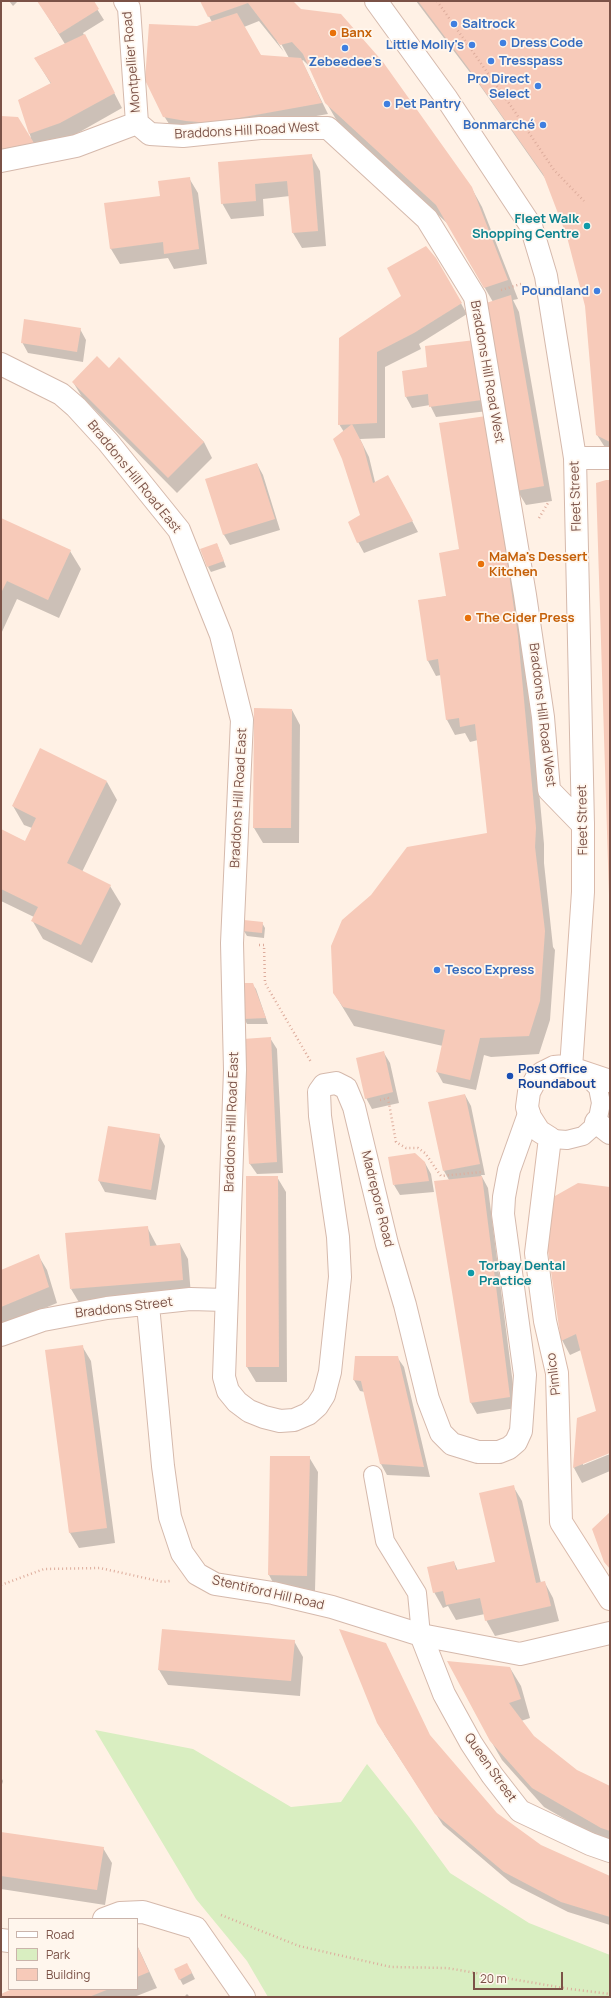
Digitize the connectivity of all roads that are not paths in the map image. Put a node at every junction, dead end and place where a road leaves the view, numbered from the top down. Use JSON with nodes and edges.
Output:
{"nodes":[{"id":1,"x":125,"y":1,"type":"edge"},
{"id":2,"x":376,"y":1,"type":"edge"},
{"id":3,"x":137,"y":123,"type":"junction"},
{"id":4,"x":1,"y":161,"type":"edge"},
{"id":5,"x":1,"y":364,"type":"edge"},
{"id":6,"x":575,"y":458,"type":"junction"},
{"id":7,"x":610,"y":458,"type":"edge"},
{"id":8,"x":583,"y":826,"type":"junction"},
{"id":9,"x":575,"y":1069,"type":"junction"},
{"id":10,"x":610,"y":1081,"type":"edge"},
{"id":11,"x":529,"y":1114,"type":"junction"},
{"id":12,"x":603,"y":1128,"type":"edge"},
{"id":13,"x":551,"y":1138,"type":"junction"},
{"id":14,"x":226,"y":1300,"type":"junction"},
{"id":15,"x":148,"y":1305,"type":"junction"},
{"id":16,"x":1,"y":1336,"type":"edge"},
{"id":17,"x":373,"y":1476,"type":"dead end"},
{"id":18,"x":610,"y":1599,"type":"edge"},
{"id":19,"x":610,"y":1633,"type":"edge"},
{"id":20,"x":421,"y":1635,"type":"junction"},
{"id":21,"x":610,"y":1851,"type":"edge"},
{"id":22,"x":107,"y":1918,"type":"edge"},
{"id":23,"x":244,"y":1997,"type":"edge"}],
"edges":[{"from":1,"to":3,"type":"street","name":"Montpellier Road"},
{"from":2,"to":6,"type":"street","name":"Fleet Street"},
{"from":3,"to":4,"type":"street"},
{"from":3,"to":8,"type":"street","name":"Braddons Hill Road West"},
{"from":5,"to":14,"type":"street","name":"Braddons Hill Road East"},
{"from":6,"to":7,"type":"street"},
{"from":6,"to":8,"type":"street","name":"Fleet Street"},
{"from":8,"to":9,"type":"street","name":"Fleet Street"},
{"from":9,"to":10,"type":"street"},
{"from":9,"to":11,"type":"street"},
{"from":9,"to":12,"type":"lane"},
{"from":11,"to":13,"type":"street"},
{"from":11,"to":14,"type":"street","name":"Madrepore Road"},
{"from":12,"to":13,"type":"lane"},
{"from":13,"to":18,"type":"street","name":"Pimlico"},
{"from":14,"to":15,"type":"street","name":"Braddons Street"},
{"from":15,"to":16,"type":"street","name":"Braddons Street"},
{"from":15,"to":20,"type":"street","name":"Stentiford Hill Road"},
{"from":17,"to":20,"type":"lane"},
{"from":19,"to":20,"type":"street","name":"Stentiford Hill Road"},
{"from":20,"to":21,"type":"street","name":"Queen Street"},
{"from":22,"to":23,"type":"street"}]}
